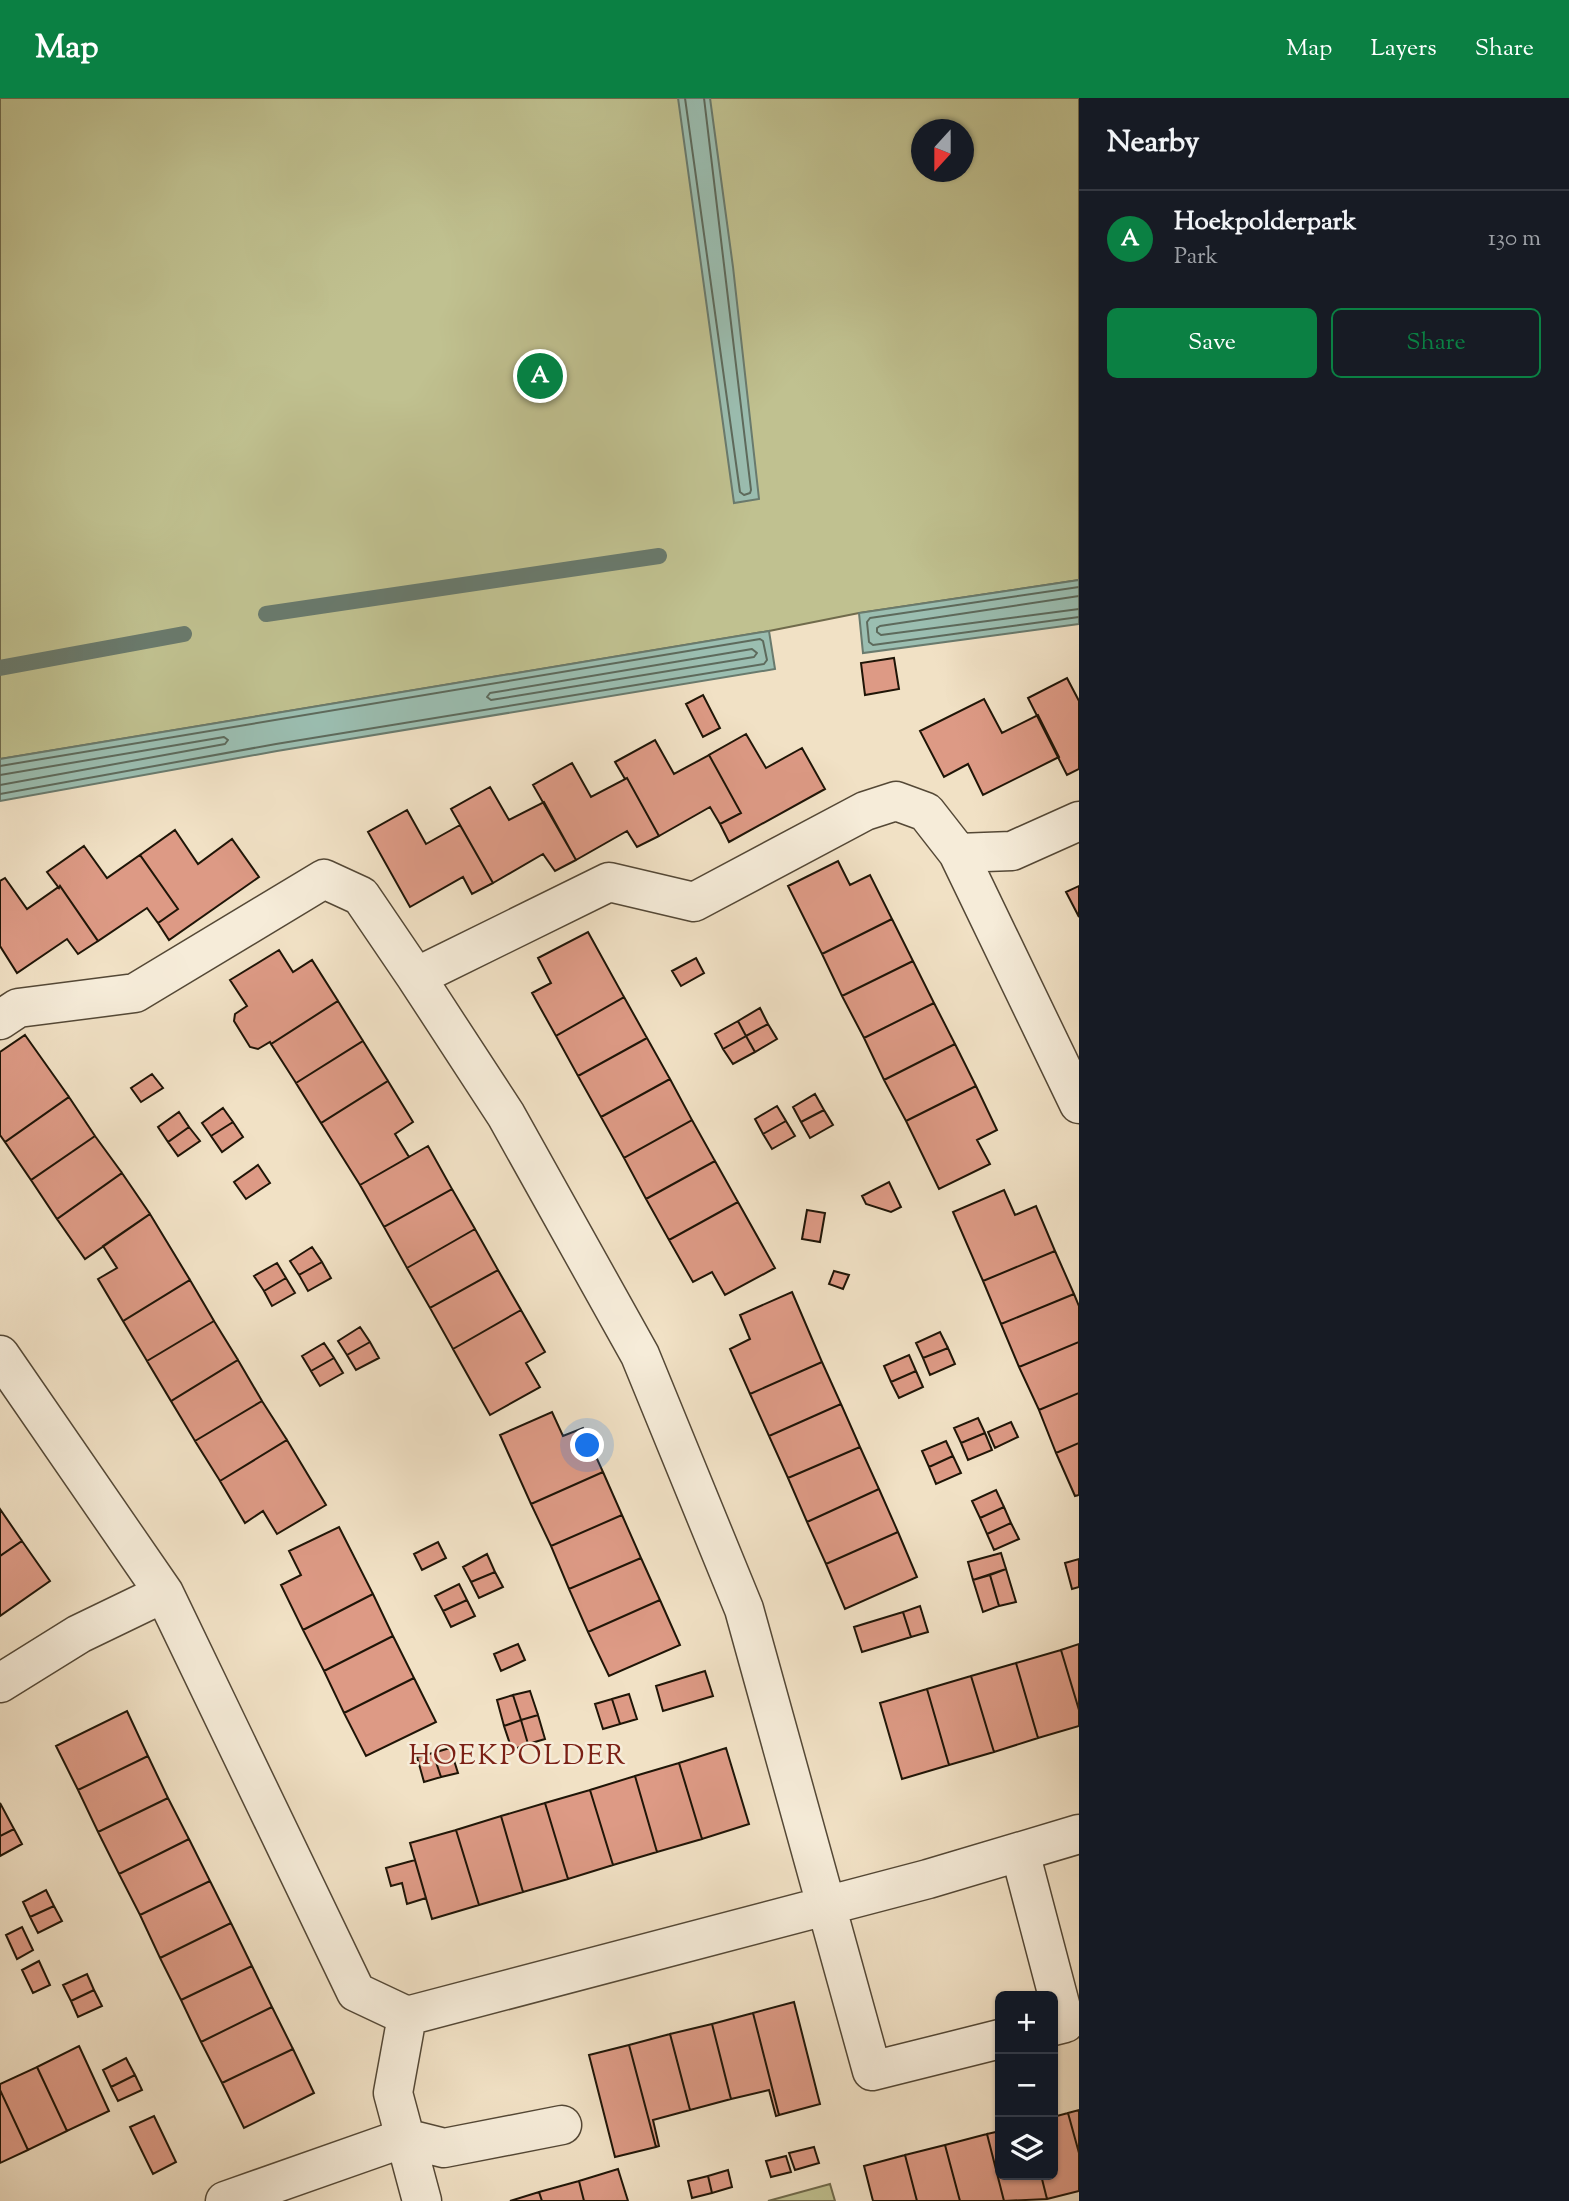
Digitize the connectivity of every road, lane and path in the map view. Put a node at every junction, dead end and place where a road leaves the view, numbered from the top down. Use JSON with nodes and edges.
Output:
{"nodes":[{"id":1,"x":1079,"y":821,"type":"edge"},
{"id":2,"x":958,"y":853,"type":"junction"},
{"id":3,"x":416,"y":977,"type":"junction"},
{"id":4,"x":0,"y":1020,"type":"edge"},
{"id":5,"x":1079,"y":1104,"type":"edge"},
{"id":6,"x":0,"y":1355,"type":"edge"},
{"id":7,"x":164,"y":1593,"type":"junction"},
{"id":8,"x":0,"y":1683,"type":"edge"},
{"id":9,"x":1079,"y":1835,"type":"edge"},
{"id":10,"x":1020,"y":1852,"type":"junction"},
{"id":11,"x":828,"y":1905,"type":"junction"},
{"id":12,"x":1057,"y":1991,"type":"edge"},
{"id":13,"x":1058,"y":1996,"type":"edge"},
{"id":14,"x":407,"y":2016,"type":"junction"},
{"id":15,"x":1058,"y":2025,"type":"edge"},
{"id":16,"x":995,"y":2040,"type":"edge"},
{"id":17,"x":562,"y":2125,"type":"dead end"},
{"id":18,"x":404,"y":2138,"type":"junction"},
{"id":19,"x":225,"y":2201,"type":"edge"},
{"id":20,"x":422,"y":2201,"type":"edge"}],
"edges":[{"from":1,"to":2,"type":"street"},
{"from":2,"to":3,"type":"street"},
{"from":2,"to":5,"type":"street"},
{"from":3,"to":4,"type":"street"},
{"from":3,"to":11,"type":"street"},
{"from":6,"to":7,"type":"street"},
{"from":7,"to":8,"type":"street"},
{"from":7,"to":14,"type":"street"},
{"from":9,"to":10,"type":"street"},
{"from":10,"to":11,"type":"street"},
{"from":10,"to":12,"type":"street"},
{"from":11,"to":14,"type":"street"},
{"from":11,"to":16,"type":"street"},
{"from":13,"to":15,"type":"street"},
{"from":14,"to":18,"type":"street"},
{"from":17,"to":18,"type":"street"},
{"from":18,"to":19,"type":"street"},
{"from":18,"to":20,"type":"street"}]}
